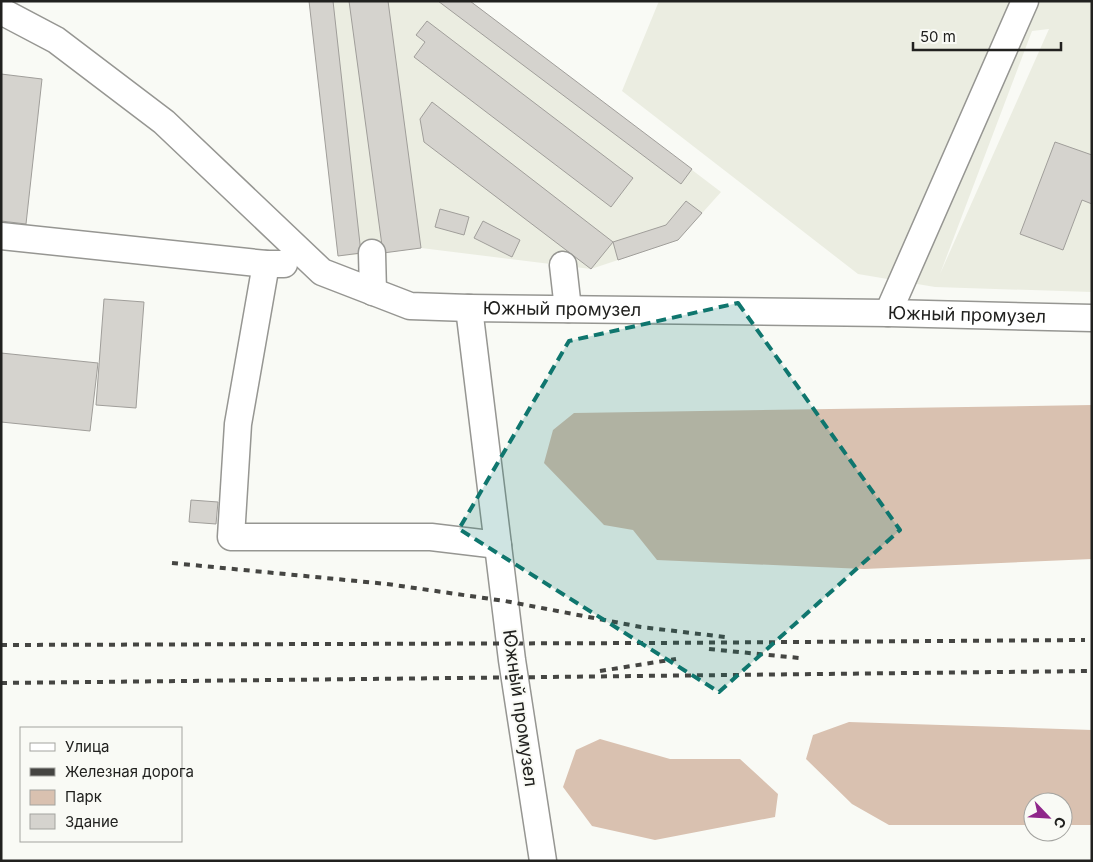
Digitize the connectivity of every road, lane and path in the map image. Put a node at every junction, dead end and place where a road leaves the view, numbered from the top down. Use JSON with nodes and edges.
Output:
{"nodes":[{"id":1,"x":1025,"y":1,"type":"edge"},
{"id":2,"x":1,"y":11,"type":"edge"},
{"id":3,"x":1,"y":236,"type":"edge"},
{"id":4,"x":372,"y":253,"type":"dead end"},
{"id":5,"x":303,"y":254,"type":"junction"},
{"id":6,"x":266,"y":264,"type":"junction"},
{"id":7,"x":562,"y":266,"type":"dead end"},
{"id":8,"x":374,"y":292,"type":"junction"},
{"id":9,"x":469,"y":308,"type":"junction"},
{"id":10,"x":568,"y":309,"type":"junction"},
{"id":11,"x":888,"y":313,"type":"junction"},
{"id":12,"x":1092,"y":318,"type":"edge"},
{"id":13,"x":498,"y":545,"type":"junction"},
{"id":14,"x":543,"y":861,"type":"edge"}],
"edges":[{"from":1,"to":11,"type":"street"},
{"from":2,"to":5,"type":"street"},
{"from":3,"to":6,"type":"street"},
{"from":4,"to":8,"type":"street"},
{"from":5,"to":6,"type":"street"},
{"from":5,"to":8,"type":"street"},
{"from":6,"to":13,"type":"street"},
{"from":7,"to":10,"type":"street"},
{"from":8,"to":9,"type":"street"},
{"from":9,"to":10,"type":"street","name":"Южный промузел"},
{"from":9,"to":13,"type":"street","name":"Южный промузел"},
{"from":10,"to":11,"type":"street","name":"Южный промузел"},
{"from":11,"to":12,"type":"street","name":"Южный промузел"},
{"from":13,"to":14,"type":"street","name":"Южный промузел"}]}
